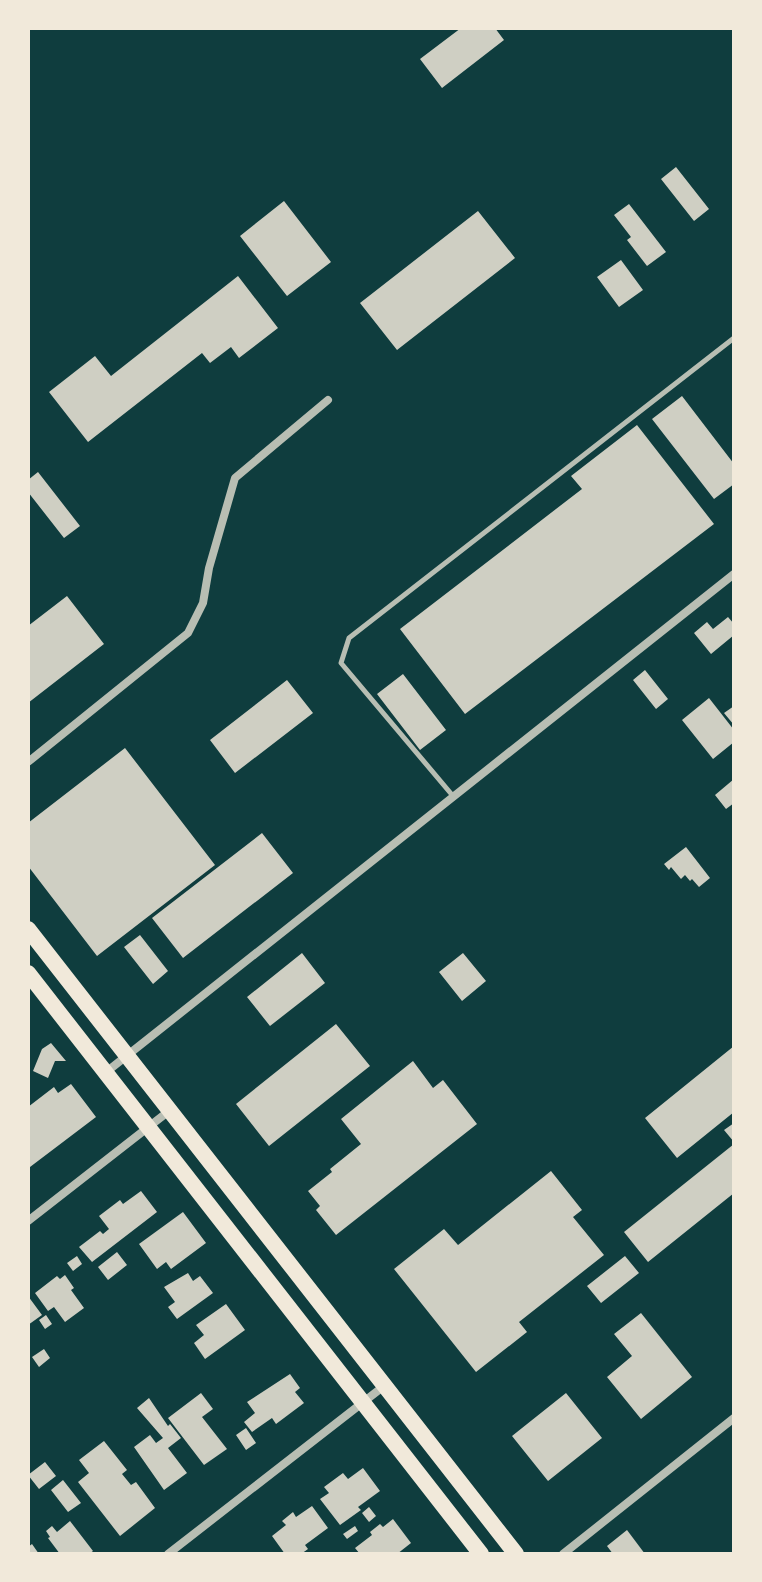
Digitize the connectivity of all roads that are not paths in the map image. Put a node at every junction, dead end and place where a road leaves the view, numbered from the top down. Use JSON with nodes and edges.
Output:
{"nodes":[{"id":1,"x":734,"y":338,"type":"edge"},
{"id":2,"x":328,"y":400,"type":"dead end"},
{"id":3,"x":734,"y":574,"type":"edge"},
{"id":4,"x":28,"y":762,"type":"edge"},
{"id":5,"x":453,"y":797,"type":"junction"},
{"id":6,"x":28,"y":929,"type":"edge"},
{"id":7,"x":28,"y":973,"type":"edge"},
{"id":8,"x":126,"y":1055,"type":"junction"},
{"id":9,"x":105,"y":1073,"type":"junction"},
{"id":10,"x":169,"y":1111,"type":"junction"},
{"id":11,"x":148,"y":1127,"type":"junction"},
{"id":12,"x":28,"y":1221,"type":"edge"},
{"id":13,"x":384,"y":1386,"type":"junction"},
{"id":14,"x":363,"y":1402,"type":"junction"},
{"id":15,"x":734,"y":1418,"type":"edge"},
{"id":16,"x":168,"y":1554,"type":"edge"},
{"id":17,"x":481,"y":1554,"type":"edge"},
{"id":18,"x":516,"y":1554,"type":"edge"},
{"id":19,"x":563,"y":1554,"type":"edge"}],
"edges":[{"from":1,"to":5,"type":"lane"},
{"from":2,"to":4,"type":"street"},
{"from":3,"to":5,"type":"street"},
{"from":5,"to":8,"type":"street"},
{"from":6,"to":8,"type":"main road"},
{"from":7,"to":9,"type":"main road"},
{"from":8,"to":9,"type":"street"},
{"from":8,"to":10,"type":"main road"},
{"from":9,"to":11,"type":"main road"},
{"from":10,"to":11,"type":"street"},
{"from":10,"to":13,"type":"main road"},
{"from":11,"to":12,"type":"street"},
{"from":11,"to":14,"type":"main road"},
{"from":13,"to":14,"type":"street"},
{"from":13,"to":18,"type":"main road"},
{"from":14,"to":16,"type":"street"},
{"from":14,"to":17,"type":"main road"},
{"from":15,"to":19,"type":"street"}]}
